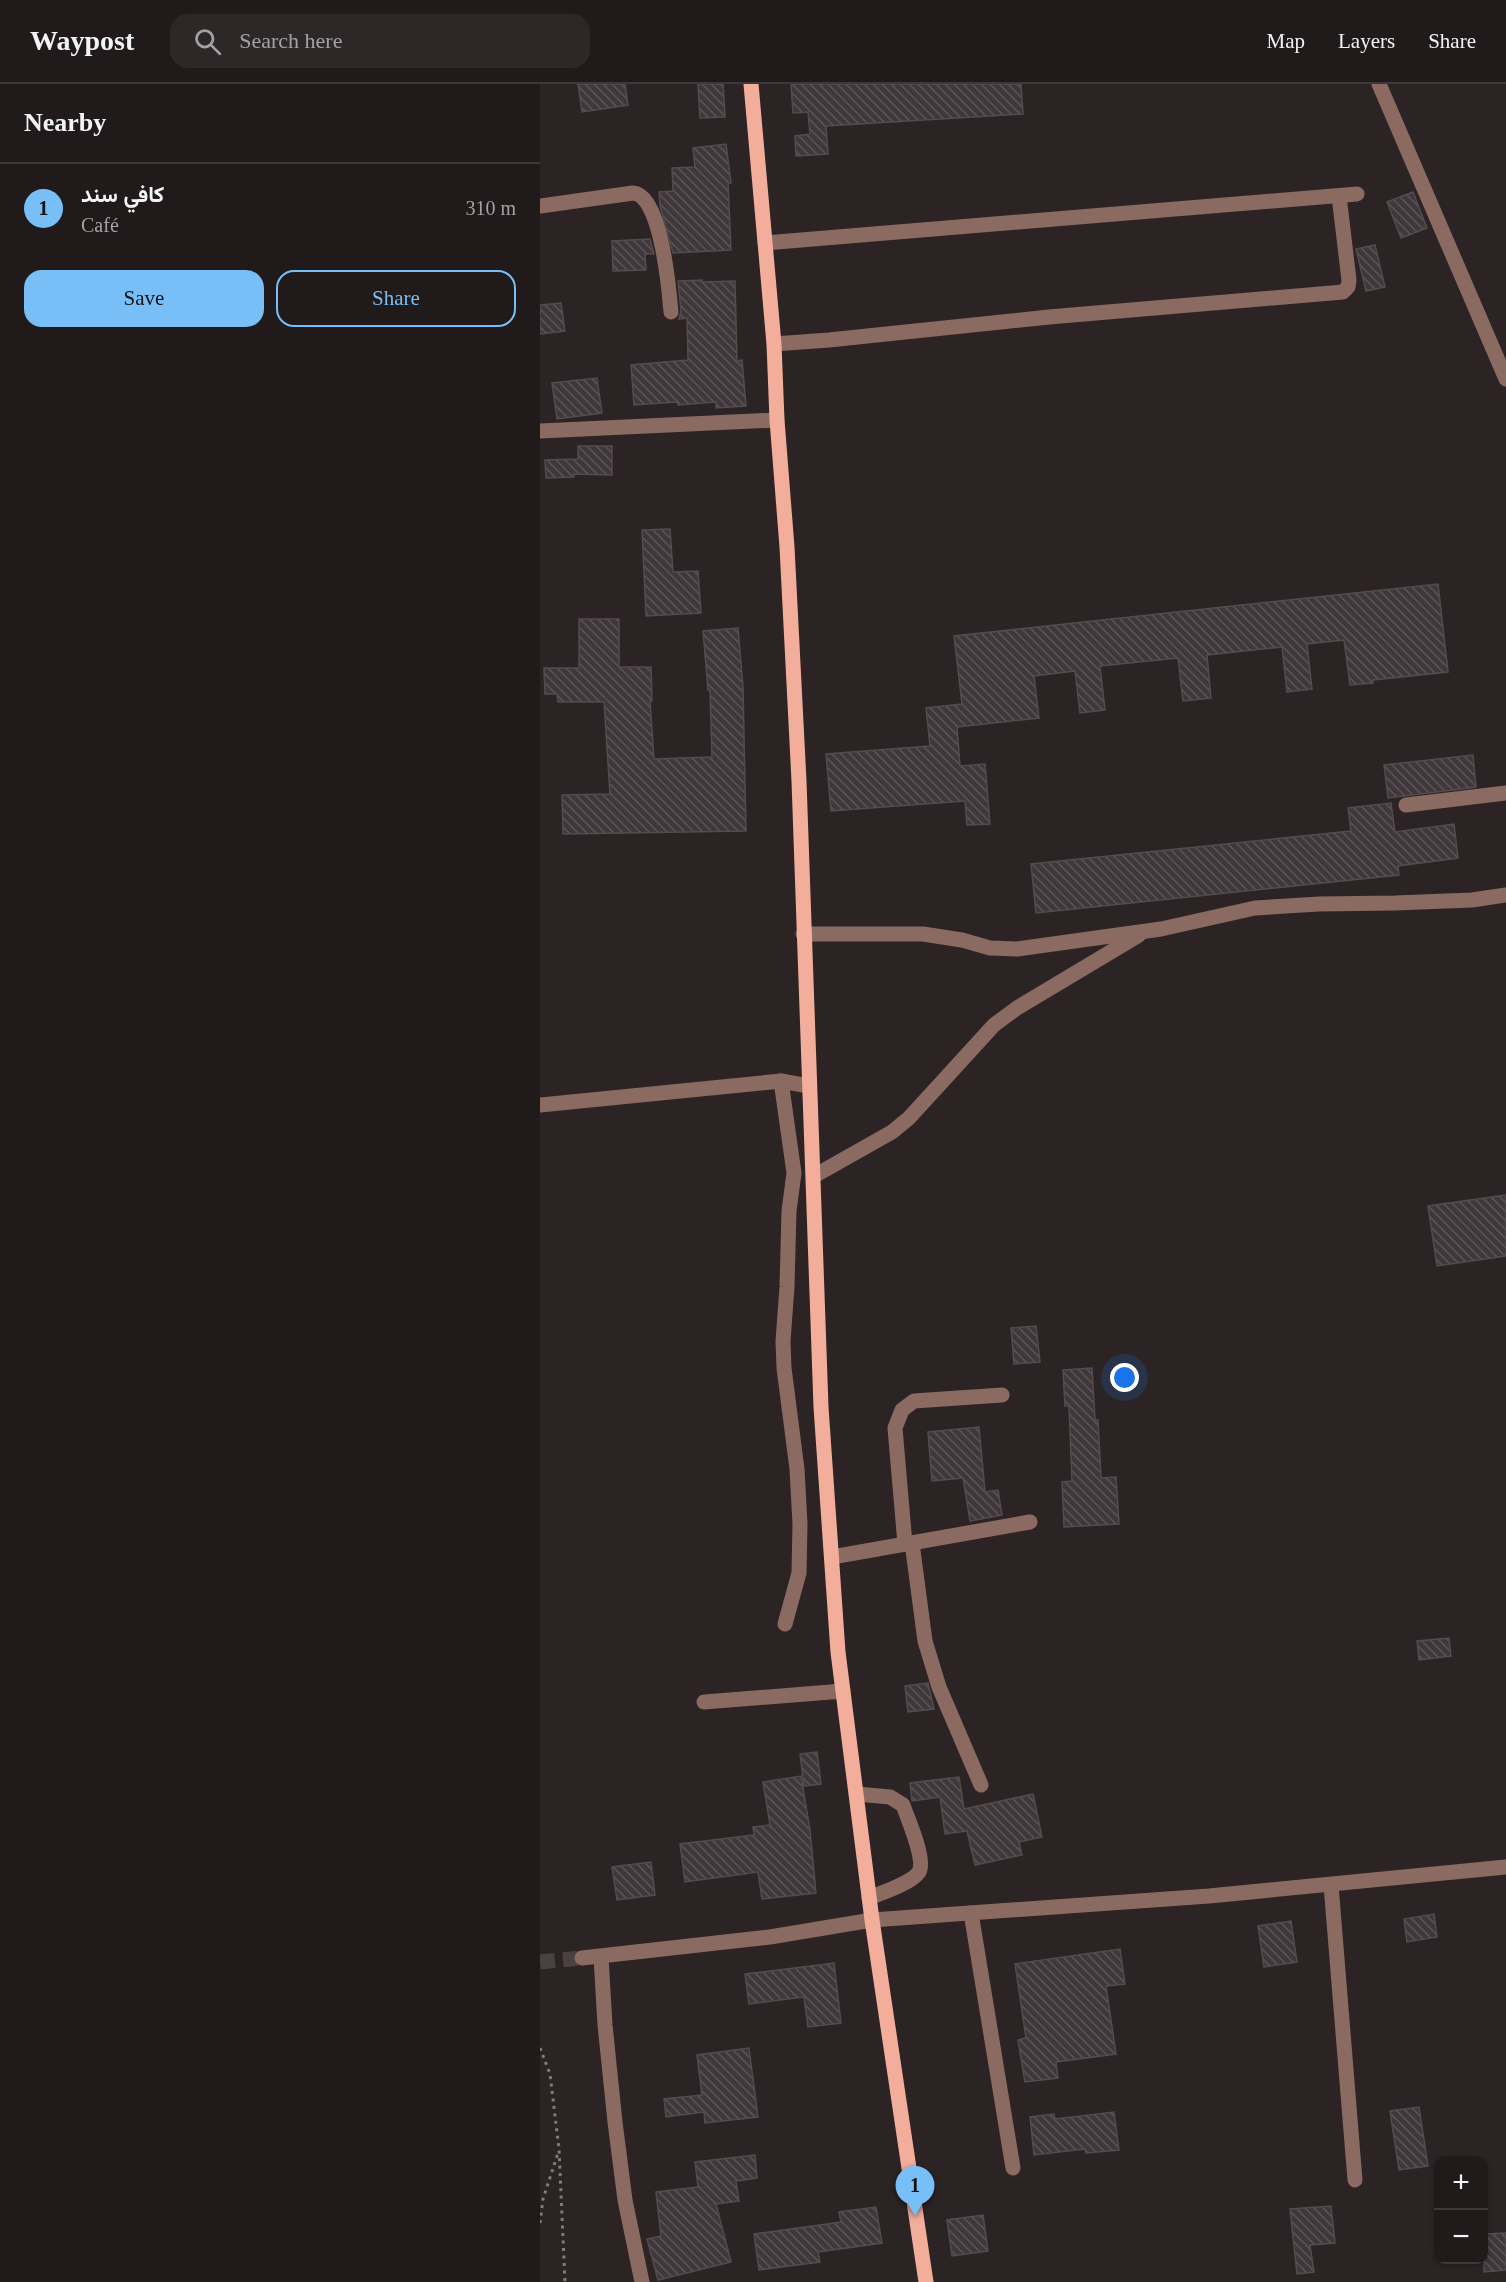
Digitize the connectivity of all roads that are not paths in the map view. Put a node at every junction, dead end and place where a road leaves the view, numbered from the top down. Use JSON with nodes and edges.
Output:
{"nodes":[{"id":1,"x":751,"y":84,"type":"edge"},
{"id":2,"x":1379,"y":84,"type":"edge"},
{"id":3,"x":1357,"y":194,"type":"dead end"},
{"id":4,"x":1339,"y":196,"type":"junction"},
{"id":5,"x":540,"y":206,"type":"edge"},
{"id":6,"x":765,"y":243,"type":"junction"},
{"id":7,"x":671,"y":312,"type":"dead end"},
{"id":8,"x":774,"y":344,"type":"junction"},
{"id":9,"x":1506,"y":379,"type":"edge"},
{"id":10,"x":777,"y":420,"type":"junction"},
{"id":11,"x":540,"y":431,"type":"edge"},
{"id":12,"x":1506,"y":793,"type":"edge"},
{"id":13,"x":1406,"y":805,"type":"dead end"},
{"id":14,"x":1506,"y":895,"type":"edge"},
{"id":15,"x":1144,"y":932,"type":"junction"},
{"id":16,"x":803,"y":934,"type":"junction"},
{"id":17,"x":781,"y":1082,"type":"junction"},
{"id":18,"x":809,"y":1086,"type":"junction"},
{"id":19,"x":540,"y":1106,"type":"edge"},
{"id":20,"x":814,"y":1176,"type":"junction"},
{"id":21,"x":1002,"y":1395,"type":"dead end"},
{"id":22,"x":1030,"y":1522,"type":"dead end"},
{"id":23,"x":908,"y":1544,"type":"junction"},
{"id":24,"x":832,"y":1557,"type":"junction"},
{"id":25,"x":785,"y":1624,"type":"dead end"},
{"id":26,"x":843,"y":1691,"type":"junction"},
{"id":27,"x":704,"y":1702,"type":"dead end"},
{"id":28,"x":981,"y":1785,"type":"dead end"},
{"id":29,"x":857,"y":1794,"type":"junction"},
{"id":30,"x":1506,"y":1867,"type":"edge"},
{"id":31,"x":1331,"y":1885,"type":"junction"},
{"id":32,"x":869,"y":1898,"type":"junction"},
{"id":33,"x":971,"y":1913,"type":"junction"},
{"id":34,"x":872,"y":1920,"type":"junction"},
{"id":35,"x":601,"y":1957,"type":"junction"},
{"id":36,"x":582,"y":1959,"type":"tunnel mouth"},
{"id":37,"x":1012,"y":2168,"type":"dead end"},
{"id":38,"x":1355,"y":2180,"type":"dead end"},
{"id":39,"x":642,"y":2282,"type":"edge"},
{"id":40,"x":926,"y":2282,"type":"edge"}],
"edges":[{"from":1,"to":6,"type":"main road"},
{"from":2,"to":9,"type":"street"},
{"from":3,"to":4,"type":"street"},
{"from":4,"to":6,"type":"street"},
{"from":4,"to":8,"type":"street"},
{"from":5,"to":7,"type":"street"},
{"from":6,"to":8,"type":"main road"},
{"from":8,"to":10,"type":"main road"},
{"from":10,"to":11,"type":"street"},
{"from":10,"to":16,"type":"main road"},
{"from":12,"to":13,"type":"street"},
{"from":14,"to":15,"type":"street"},
{"from":15,"to":16,"type":"street"},
{"from":15,"to":20,"type":"street"},
{"from":16,"to":18,"type":"main road"},
{"from":17,"to":18,"type":"street"},
{"from":17,"to":19,"type":"street"},
{"from":17,"to":25,"type":"street"},
{"from":18,"to":20,"type":"main road"},
{"from":20,"to":24,"type":"main road"},
{"from":21,"to":23,"type":"street"},
{"from":22,"to":23,"type":"street"},
{"from":23,"to":24,"type":"street"},
{"from":23,"to":28,"type":"street"},
{"from":24,"to":26,"type":"main road"},
{"from":26,"to":27,"type":"street"},
{"from":26,"to":29,"type":"main road"},
{"from":29,"to":32,"type":"main road"},
{"from":29,"to":32,"type":"street"},
{"from":30,"to":31,"type":"street"},
{"from":31,"to":33,"type":"street"},
{"from":31,"to":38,"type":"street"},
{"from":32,"to":34,"type":"main road"},
{"from":33,"to":34,"type":"street"},
{"from":33,"to":37,"type":"street"},
{"from":34,"to":35,"type":"street"},
{"from":34,"to":40,"type":"main road"},
{"from":35,"to":36,"type":"street"},
{"from":35,"to":39,"type":"street"}]}
